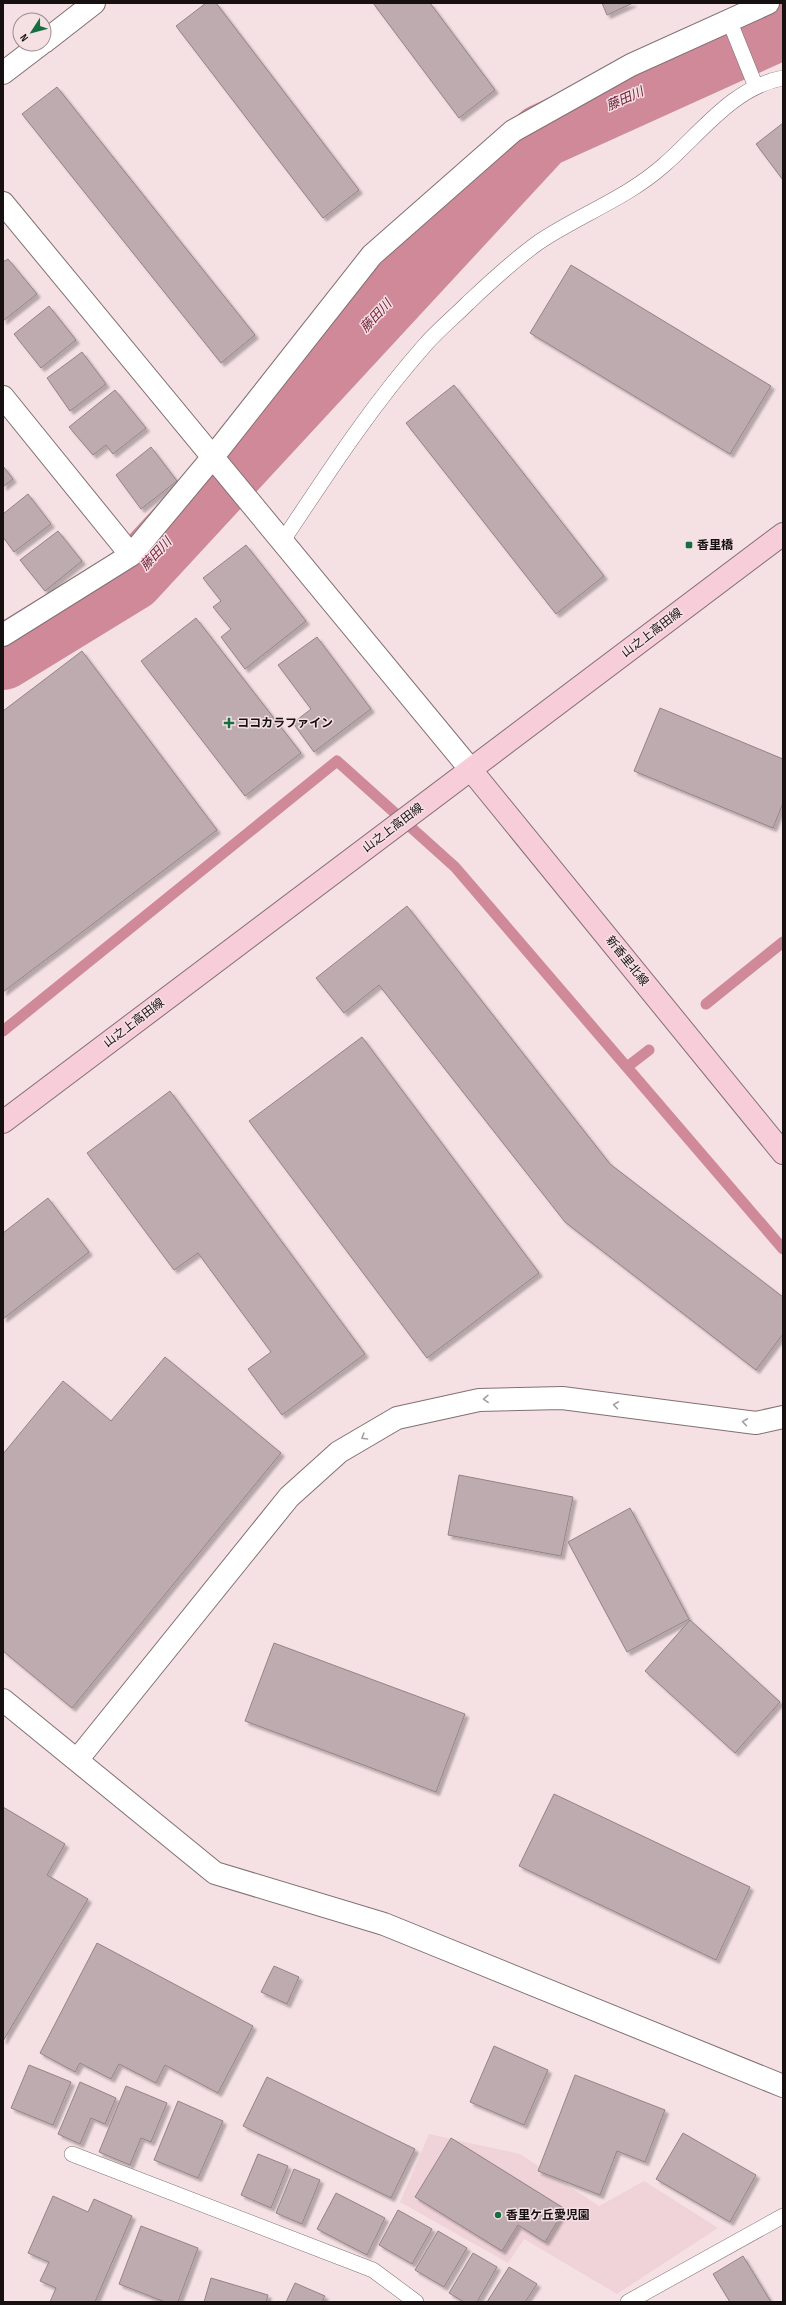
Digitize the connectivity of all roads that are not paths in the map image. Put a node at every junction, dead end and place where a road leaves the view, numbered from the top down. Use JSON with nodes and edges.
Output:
{"nodes":[{"id":1,"x":94,"y":3,"type":"edge"},
{"id":2,"x":768,"y":3,"type":"edge"},
{"id":3,"x":738,"y":12,"type":"edge"},
{"id":4,"x":52,"y":36,"type":"edge"},
{"id":5,"x":31,"y":52,"type":"edge"},
{"id":6,"x":3,"y":73,"type":"edge"},
{"id":7,"x":783,"y":78,"type":"edge"},
{"id":8,"x":756,"y":87,"type":"junction"},
{"id":9,"x":3,"y":202,"type":"edge"},
{"id":10,"x":3,"y":397,"type":"edge"},
{"id":11,"x":212,"y":458,"type":"junction"},
{"id":12,"x":783,"y":534,"type":"edge"},
{"id":13,"x":282,"y":542,"type":"junction"},
{"id":14,"x":132,"y":555,"type":"junction"},
{"id":15,"x":3,"y":635,"type":"edge"},
{"id":16,"x":471,"y":770,"type":"junction"},
{"id":17,"x":3,"y":1122,"type":"edge"},
{"id":18,"x":783,"y":1153,"type":"edge"},
{"id":19,"x":783,"y":1417,"type":"edge"},
{"id":20,"x":3,"y":1700,"type":"edge"},
{"id":21,"x":77,"y":1760,"type":"junction"},
{"id":22,"x":783,"y":2086,"type":"edge"},
{"id":23,"x":72,"y":2154,"type":"dead end"},
{"id":24,"x":783,"y":2216,"type":"edge"},
{"id":25,"x":416,"y":2302,"type":"edge"},
{"id":26,"x":628,"y":2302,"type":"edge"}],
"edges":[{"from":1,"to":4,"type":"street"},
{"from":2,"to":3,"type":"street"},
{"from":3,"to":8,"type":"lane"},
{"from":3,"to":11,"type":"street"},
{"from":5,"to":6,"type":"street"},
{"from":7,"to":8,"type":"lane"},
{"from":8,"to":13,"type":"lane"},
{"from":9,"to":11,"type":"street"},
{"from":10,"to":14,"type":"street"},
{"from":11,"to":13,"type":"street"},
{"from":11,"to":14,"type":"street"},
{"from":12,"to":16,"type":"street","name":"山之上高田線"},
{"from":13,"to":16,"type":"street"},
{"from":14,"to":15,"type":"street"},
{"from":16,"to":17,"type":"street","name":"山之上高田線"},
{"from":16,"to":18,"type":"street","name":"新香里北線"},
{"from":19,"to":21,"type":"street","one_way":true},
{"from":20,"to":21,"type":"street"},
{"from":21,"to":22,"type":"street"},
{"from":23,"to":25,"type":"lane"},
{"from":24,"to":26,"type":"lane"}]}
